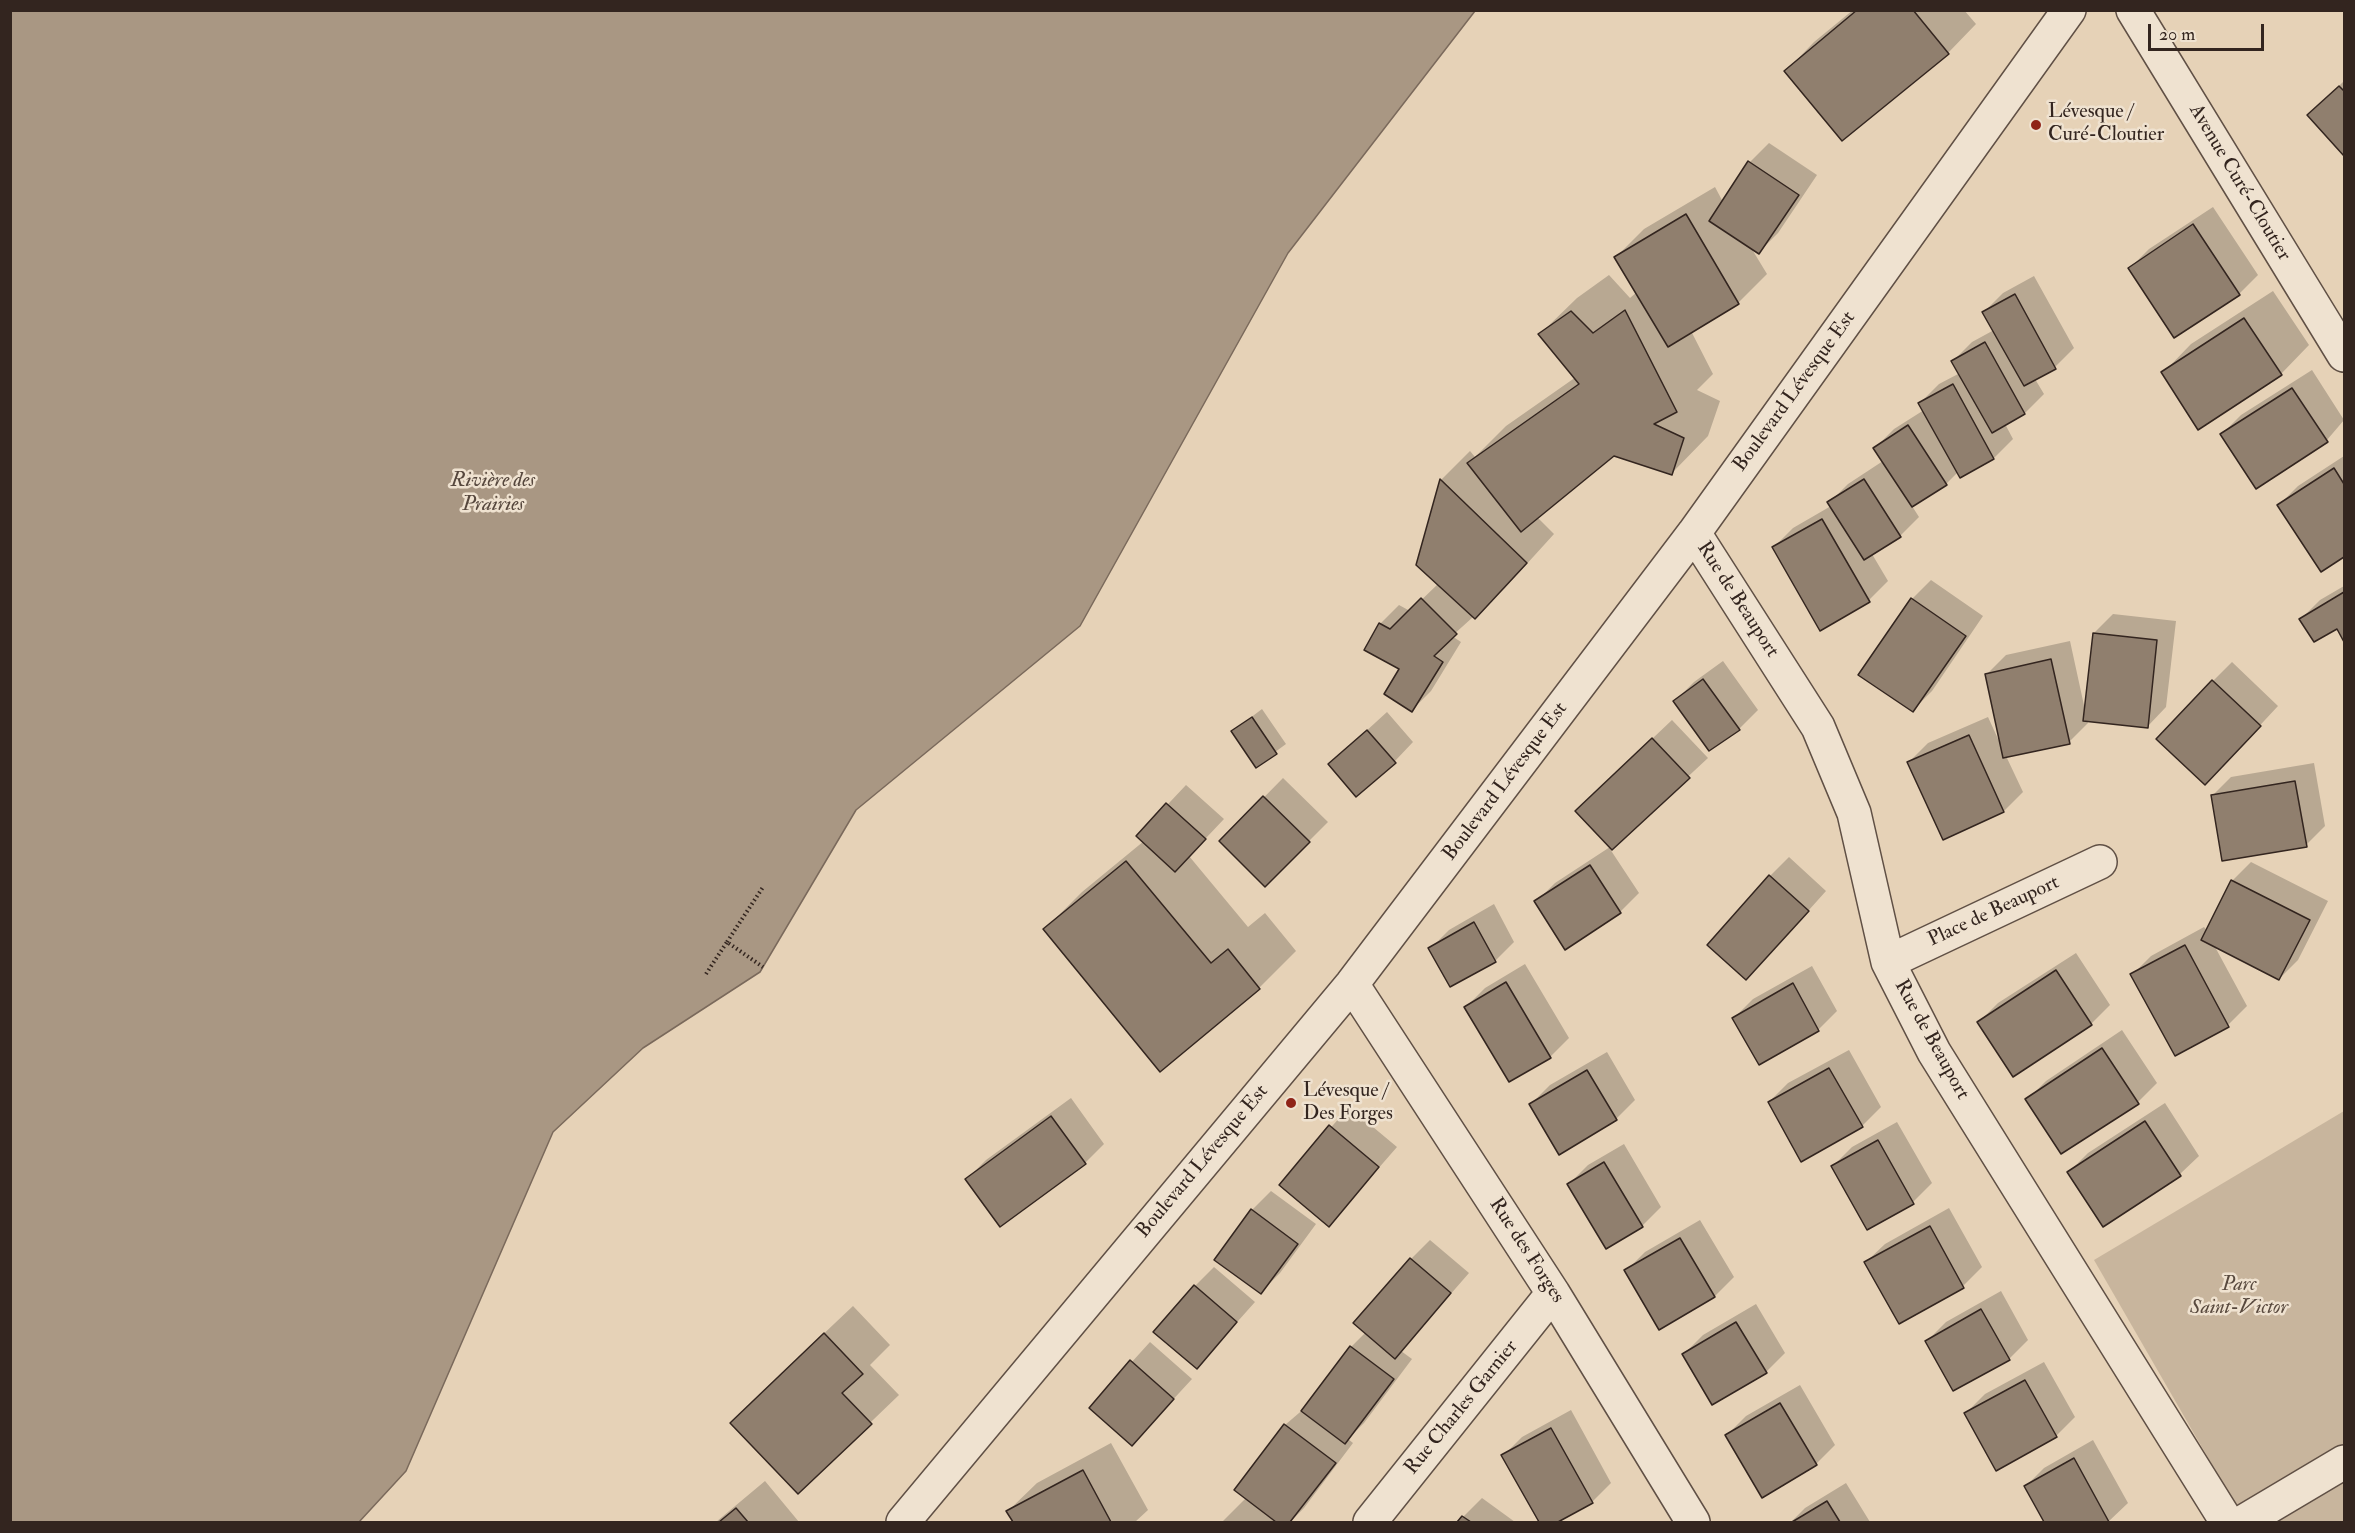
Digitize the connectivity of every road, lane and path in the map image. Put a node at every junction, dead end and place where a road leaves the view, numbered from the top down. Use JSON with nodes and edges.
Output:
{"nodes":[{"id":1,"x":2069,"y":10,"type":"edge"},
{"id":2,"x":2133,"y":10,"type":"edge"},
{"id":3,"x":2344,"y":355,"type":"edge"},
{"id":4,"x":1694,"y":533,"type":"junction"},
{"id":5,"x":2100,"y":862,"type":"dead end"},
{"id":6,"x":763,"y":887,"type":"dead end"},
{"id":7,"x":727,"y":942,"type":"junction"},
{"id":8,"x":1888,"y":963,"type":"junction"},
{"id":9,"x":763,"y":967,"type":"dead end"},
{"id":10,"x":706,"y":974,"type":"dead end"},
{"id":11,"x":1352,"y":984,"type":"junction"},
{"id":12,"x":1553,"y":1293,"type":"junction"},
{"id":13,"x":2344,"y":1461,"type":"edge"},
{"id":14,"x":903,"y":1522,"type":"edge"},
{"id":15,"x":1370,"y":1522,"type":"edge"},
{"id":16,"x":1693,"y":1522,"type":"edge"},
{"id":17,"x":2227,"y":1522,"type":"edge"},
{"id":18,"x":2243,"y":1522,"type":"edge"}],
"edges":[{"from":1,"to":4,"type":"street","name":"Boulevard Lévesque Est"},
{"from":2,"to":3,"type":"street","name":"Avenue Curé-Cloutier"},
{"from":4,"to":8,"type":"street","name":"Rue de Beauport"},
{"from":4,"to":11,"type":"street","name":"Boulevard Lévesque Est"},
{"from":5,"to":8,"type":"street","name":"Place de Beauport"},
{"from":6,"to":7,"type":"path"},
{"from":7,"to":9,"type":"path"},
{"from":7,"to":10,"type":"path"},
{"from":8,"to":17,"type":"street","name":"Rue de Beauport"},
{"from":11,"to":12,"type":"street","name":"Rue des Forges"},
{"from":11,"to":14,"type":"street","name":"Boulevard Lévesque Est"},
{"from":12,"to":15,"type":"street","name":"Rue Charles Garnier"},
{"from":12,"to":16,"type":"street","name":"Rue des Forges"},
{"from":13,"to":18,"type":"street"}]}
